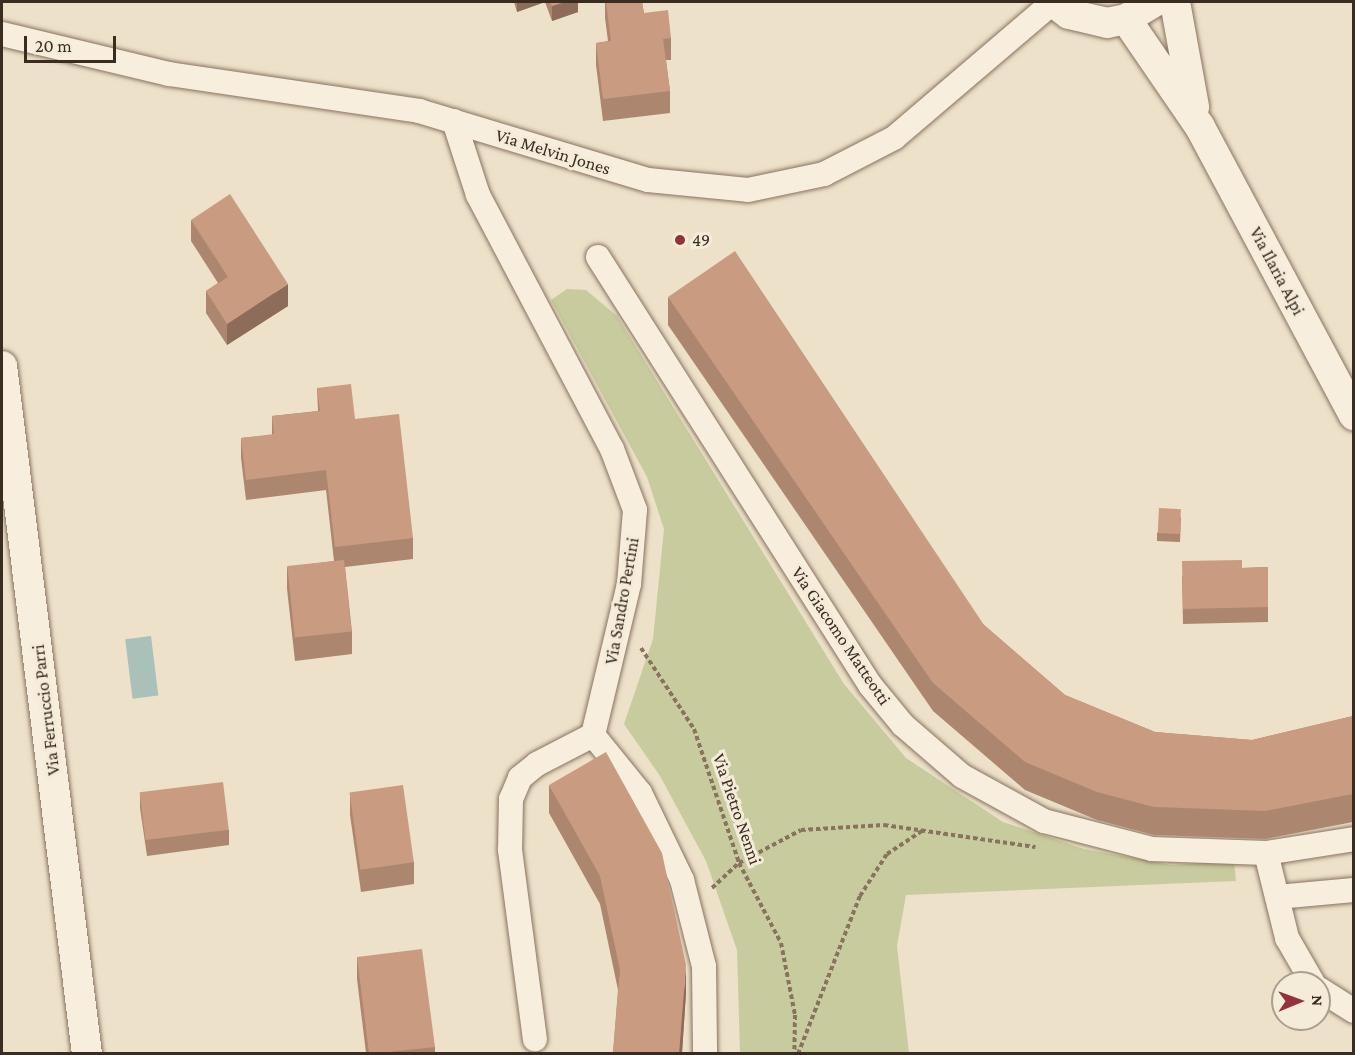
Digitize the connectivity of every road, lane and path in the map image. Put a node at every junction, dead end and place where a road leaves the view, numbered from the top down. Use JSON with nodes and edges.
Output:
{"nodes":[{"id":1,"x":1053,"y":2,"type":"edge"},
{"id":2,"x":1154,"y":2,"type":"edge"},
{"id":3,"x":1175,"y":2,"type":"edge"},
{"id":4,"x":1126,"y":19,"type":"junction"},
{"id":5,"x":2,"y":34,"type":"edge"},
{"id":6,"x":454,"y":121,"type":"junction"},
{"id":7,"x":1200,"y":127,"type":"junction"},
{"id":8,"x":598,"y":257,"type":"dead end"},
{"id":9,"x":2,"y":366,"type":"edge"},
{"id":10,"x":1353,"y":416,"type":"edge"},
{"id":11,"x":621,"y":624,"type":"junction"},
{"id":12,"x":593,"y":735,"type":"junction"},
{"id":13,"x":923,"y":831,"type":"junction"},
{"id":14,"x":1078,"y":832,"type":"junction"},
{"id":15,"x":1353,"y":839,"type":"edge"},
{"id":16,"x":1266,"y":853,"type":"junction"},
{"id":17,"x":739,"y":863,"type":"junction"},
{"id":18,"x":1353,"y":890,"type":"edge"},
{"id":19,"x":1277,"y":897,"type":"junction"},
{"id":20,"x":692,"y":907,"type":"junction"},
{"id":21,"x":1305,"y":971,"type":"edge"},
{"id":22,"x":1331,"y":997,"type":"edge"},
{"id":23,"x":1353,"y":1011,"type":"edge"},
{"id":24,"x":535,"y":1039,"type":"dead end"},
{"id":25,"x":87,"y":1053,"type":"edge"},
{"id":26,"x":705,"y":1053,"type":"edge"},
{"id":27,"x":796,"y":1053,"type":"edge"}],
"edges":[{"from":1,"to":4,"type":"street"},
{"from":1,"to":6,"type":"street","name":"Via Melvin Jones"},
{"from":2,"to":4,"type":"street"},
{"from":3,"to":7,"type":"street","name":"Via Ilaria Alpi"},
{"from":4,"to":7,"type":"street","name":"Via Ilaria Alpi"},
{"from":5,"to":6,"type":"street","name":"Via Melvin Jones"},
{"from":6,"to":11,"type":"street","name":"Via Sandro Pertini"},
{"from":7,"to":10,"type":"street","name":"Via Ilaria Alpi"},
{"from":8,"to":14,"type":"street","name":"Via Giacomo Matteotti"},
{"from":9,"to":25,"type":"street","name":"Via Ferruccio Parri"},
{"from":11,"to":12,"type":"street","name":"Via Sandro Pertini"},
{"from":11,"to":17,"type":"path","name":"Via Pietro Nenni"},
{"from":12,"to":20,"type":"street"},
{"from":12,"to":24,"type":"street"},
{"from":13,"to":14,"type":"path"},
{"from":13,"to":17,"type":"path"},
{"from":13,"to":27,"type":"path"},
{"from":14,"to":16,"type":"street","name":"Via Giacomo Matteotti"},
{"from":15,"to":16,"type":"street","name":"Via Giacomo Matteotti"},
{"from":16,"to":19,"type":"street"},
{"from":17,"to":20,"type":"path"},
{"from":17,"to":27,"type":"path","name":"Via Pietro Nenni"},
{"from":18,"to":19,"type":"street"},
{"from":19,"to":21,"type":"street"},
{"from":20,"to":26,"type":"street"},
{"from":22,"to":23,"type":"street"}]}
